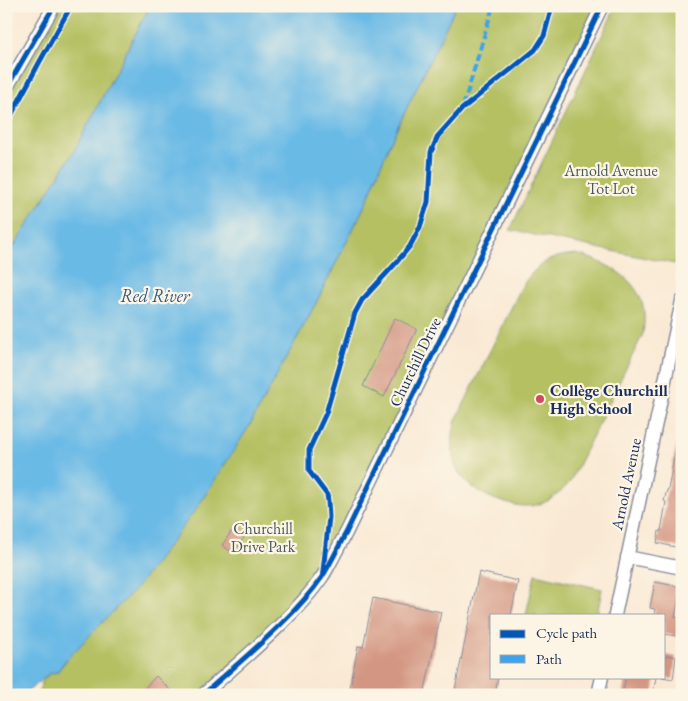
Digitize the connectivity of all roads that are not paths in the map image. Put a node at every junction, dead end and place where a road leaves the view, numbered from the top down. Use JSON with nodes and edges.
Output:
{"nodes":[{"id":1,"x":54,"y":6,"type":"edge"},
{"id":2,"x":602,"y":6,"type":"edge"},
{"id":3,"x":6,"y":89,"type":"edge"},
{"id":4,"x":682,"y":301,"type":"edge"},
{"id":5,"x":627,"y":556,"type":"junction"},
{"id":6,"x":682,"y":568,"type":"edge"},
{"id":7,"x":615,"y":614,"type":"edge"},
{"id":8,"x":602,"y":678,"type":"edge"},
{"id":9,"x":203,"y":695,"type":"edge"},
{"id":10,"x":598,"y":695,"type":"edge"}],
"edges":[{"from":1,"to":3,"type":"street"},
{"from":2,"to":9,"type":"street","name":"Churchill Drive"},
{"from":4,"to":5,"type":"street","name":"Arnold Avenue"},
{"from":5,"to":6,"type":"street"},
{"from":5,"to":7,"type":"street","name":"Arnold Avenue"},
{"from":8,"to":10,"type":"street"}]}
